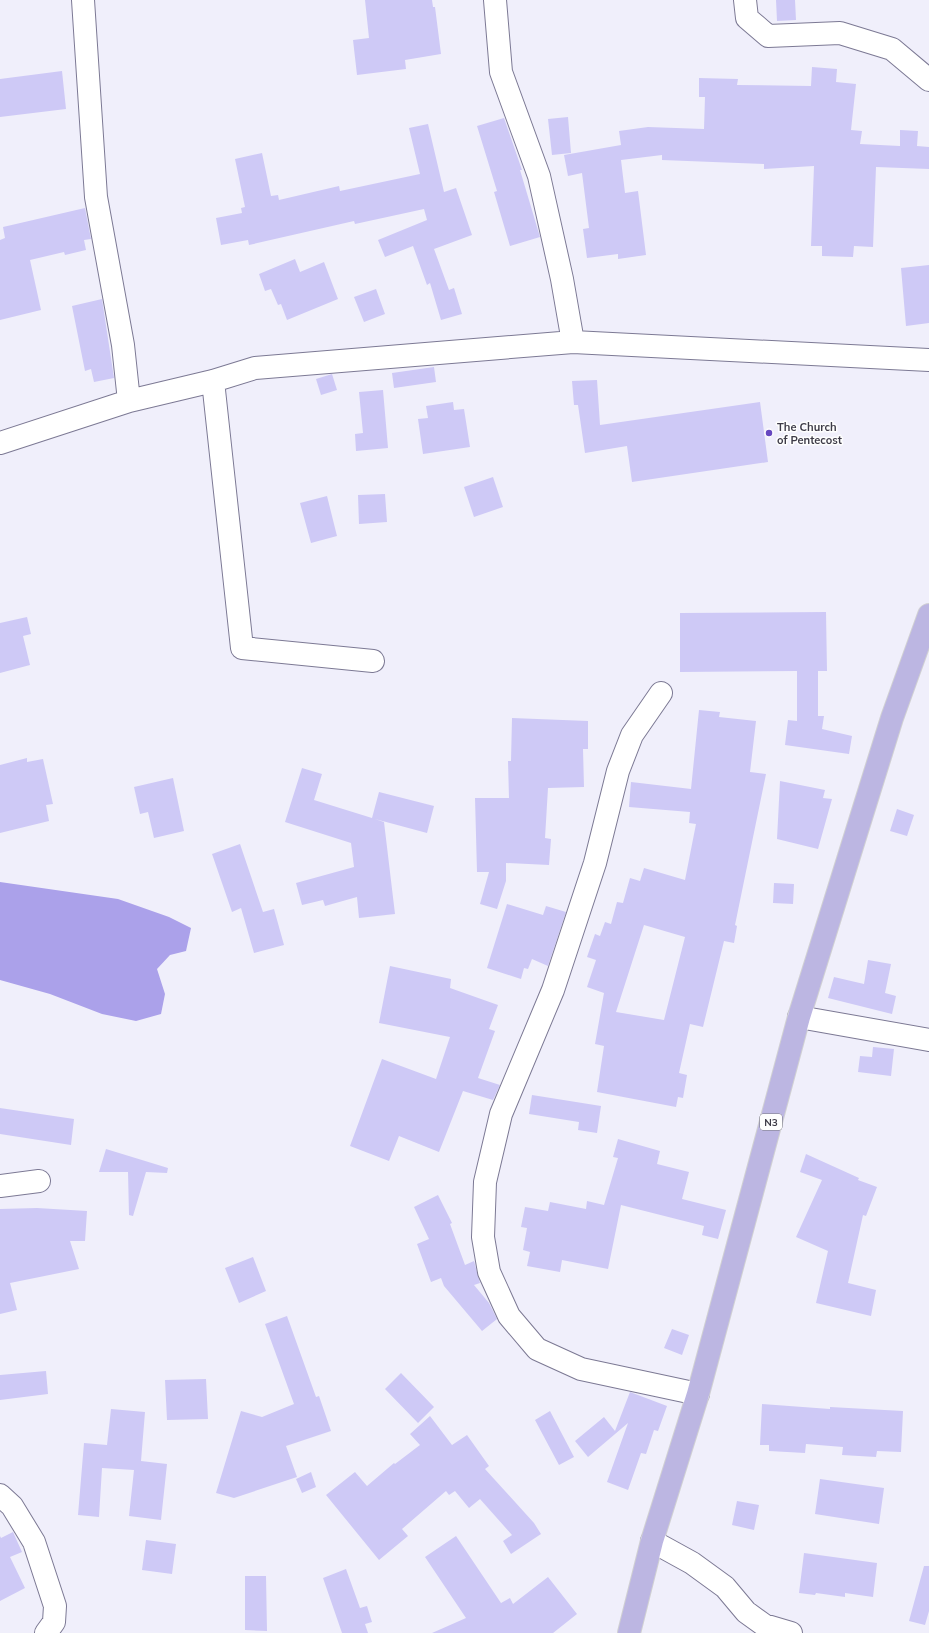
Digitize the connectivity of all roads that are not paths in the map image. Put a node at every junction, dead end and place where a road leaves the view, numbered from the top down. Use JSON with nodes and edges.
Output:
{"nodes":[{"id":1,"x":83,"y":0,"type":"edge"},
{"id":2,"x":495,"y":0,"type":"edge"},
{"id":3,"x":745,"y":0,"type":"edge"},
{"id":4,"x":929,"y":80,"type":"edge"},
{"id":5,"x":573,"y":342,"type":"junction"},
{"id":6,"x":929,"y":360,"type":"edge"},
{"id":7,"x":213,"y":380,"type":"junction"},
{"id":8,"x":129,"y":400,"type":"junction"},
{"id":9,"x":0,"y":443,"type":"edge"},
{"id":10,"x":929,"y":615,"type":"edge"},
{"id":11,"x":374,"y":661,"type":"dead end"},
{"id":12,"x":661,"y":694,"type":"dead end"},
{"id":13,"x":800,"y":1017,"type":"junction"},
{"id":14,"x":929,"y":1040,"type":"edge"},
{"id":15,"x":39,"y":1181,"type":"dead end"},
{"id":16,"x":0,"y":1186,"type":"edge"},
{"id":17,"x":698,"y":1394,"type":"junction"},
{"id":18,"x":0,"y":1494,"type":"edge"},
{"id":19,"x":652,"y":1541,"type":"junction"},
{"id":20,"x":46,"y":1633,"type":"edge"},
{"id":21,"x":629,"y":1633,"type":"edge"},
{"id":22,"x":791,"y":1633,"type":"edge"}],
"edges":[{"from":1,"to":8,"type":"street"},
{"from":2,"to":5,"type":"street"},
{"from":3,"to":4,"type":"street"},
{"from":5,"to":6,"type":"street"},
{"from":5,"to":7,"type":"street"},
{"from":7,"to":8,"type":"street"},
{"from":7,"to":11,"type":"street"},
{"from":8,"to":9,"type":"street"},
{"from":10,"to":13,"type":"main road","number":"N3"},
{"from":12,"to":17,"type":"street"},
{"from":13,"to":14,"type":"street"},
{"from":13,"to":17,"type":"main road","number":"N3"},
{"from":15,"to":16,"type":"street"},
{"from":17,"to":19,"type":"main road","number":"N3"},
{"from":18,"to":20,"type":"street"},
{"from":19,"to":21,"type":"main road","number":"N3"},
{"from":19,"to":22,"type":"street"}]}
